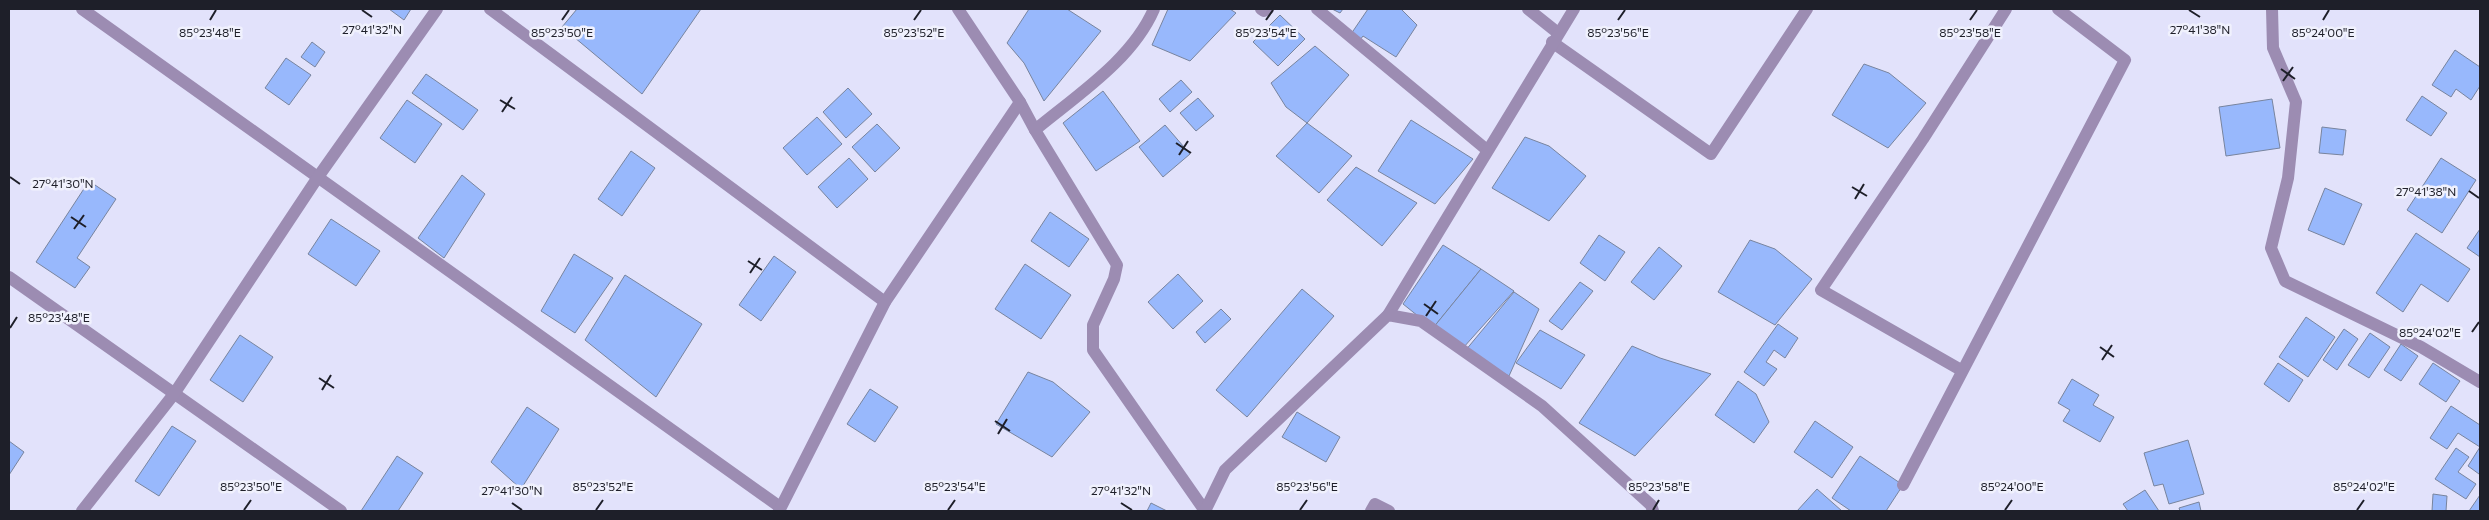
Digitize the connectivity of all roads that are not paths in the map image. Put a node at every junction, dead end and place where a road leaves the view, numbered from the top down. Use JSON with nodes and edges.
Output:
{"nodes":[{"id":1,"x":82,"y":9,"type":"edge"},
{"id":2,"x":437,"y":9,"type":"edge"},
{"id":3,"x":490,"y":9,"type":"edge"},
{"id":4,"x":958,"y":9,"type":"edge"},
{"id":5,"x":1154,"y":9,"type":"edge"},
{"id":6,"x":1261,"y":9,"type":"edge"},
{"id":7,"x":1268,"y":9,"type":"edge"},
{"id":8,"x":1317,"y":9,"type":"edge"},
{"id":9,"x":1528,"y":9,"type":"edge"},
{"id":10,"x":1574,"y":9,"type":"edge"},
{"id":11,"x":1808,"y":9,"type":"edge"},
{"id":12,"x":2006,"y":9,"type":"edge"},
{"id":13,"x":2058,"y":9,"type":"edge"},
{"id":14,"x":2272,"y":9,"type":"edge"},
{"id":15,"x":1555,"y":38,"type":"junction"},
{"id":16,"x":1020,"y":102,"type":"junction"},
{"id":17,"x":1035,"y":130,"type":"junction"},
{"id":18,"x":1487,"y":150,"type":"junction"},
{"id":19,"x":318,"y":177,"type":"junction"},
{"id":20,"x":9,"y":277,"type":"edge"},
{"id":21,"x":885,"y":302,"type":"junction"},
{"id":22,"x":1388,"y":315,"type":"junction"},
{"id":23,"x":1961,"y":370,"type":"junction"},
{"id":24,"x":2480,"y":382,"type":"edge"},
{"id":25,"x":174,"y":394,"type":"junction"},
{"id":26,"x":1903,"y":485,"type":"dead end"},
{"id":27,"x":780,"y":509,"type":"edge"},
{"id":28,"x":82,"y":511,"type":"edge"},
{"id":29,"x":341,"y":511,"type":"edge"},
{"id":30,"x":1371,"y":511,"type":"edge"},
{"id":31,"x":1388,"y":511,"type":"edge"},
{"id":32,"x":1653,"y":511,"type":"edge"}],
"edges":[{"from":1,"to":19,"type":"street"},
{"from":2,"to":19,"type":"street"},
{"from":3,"to":21,"type":"street"},
{"from":4,"to":16,"type":"street"},
{"from":5,"to":17,"type":"street"},
{"from":6,"to":7,"type":"street"},
{"from":8,"to":18,"type":"street"},
{"from":9,"to":15,"type":"street"},
{"from":10,"to":15,"type":"street"},
{"from":11,"to":15,"type":"street"},
{"from":12,"to":23,"type":"street"},
{"from":13,"to":23,"type":"street"},
{"from":14,"to":24,"type":"street"},
{"from":15,"to":18,"type":"street"},
{"from":16,"to":17,"type":"street"},
{"from":16,"to":21,"type":"street"},
{"from":17,"to":22,"type":"street"},
{"from":18,"to":22,"type":"street"},
{"from":19,"to":25,"type":"street"},
{"from":19,"to":27,"type":"street"},
{"from":20,"to":25,"type":"street"},
{"from":21,"to":27,"type":"street"},
{"from":22,"to":32,"type":"street"},
{"from":23,"to":26,"type":"street"},
{"from":25,"to":28,"type":"street"},
{"from":25,"to":29,"type":"street"},
{"from":30,"to":31,"type":"street"}]}
